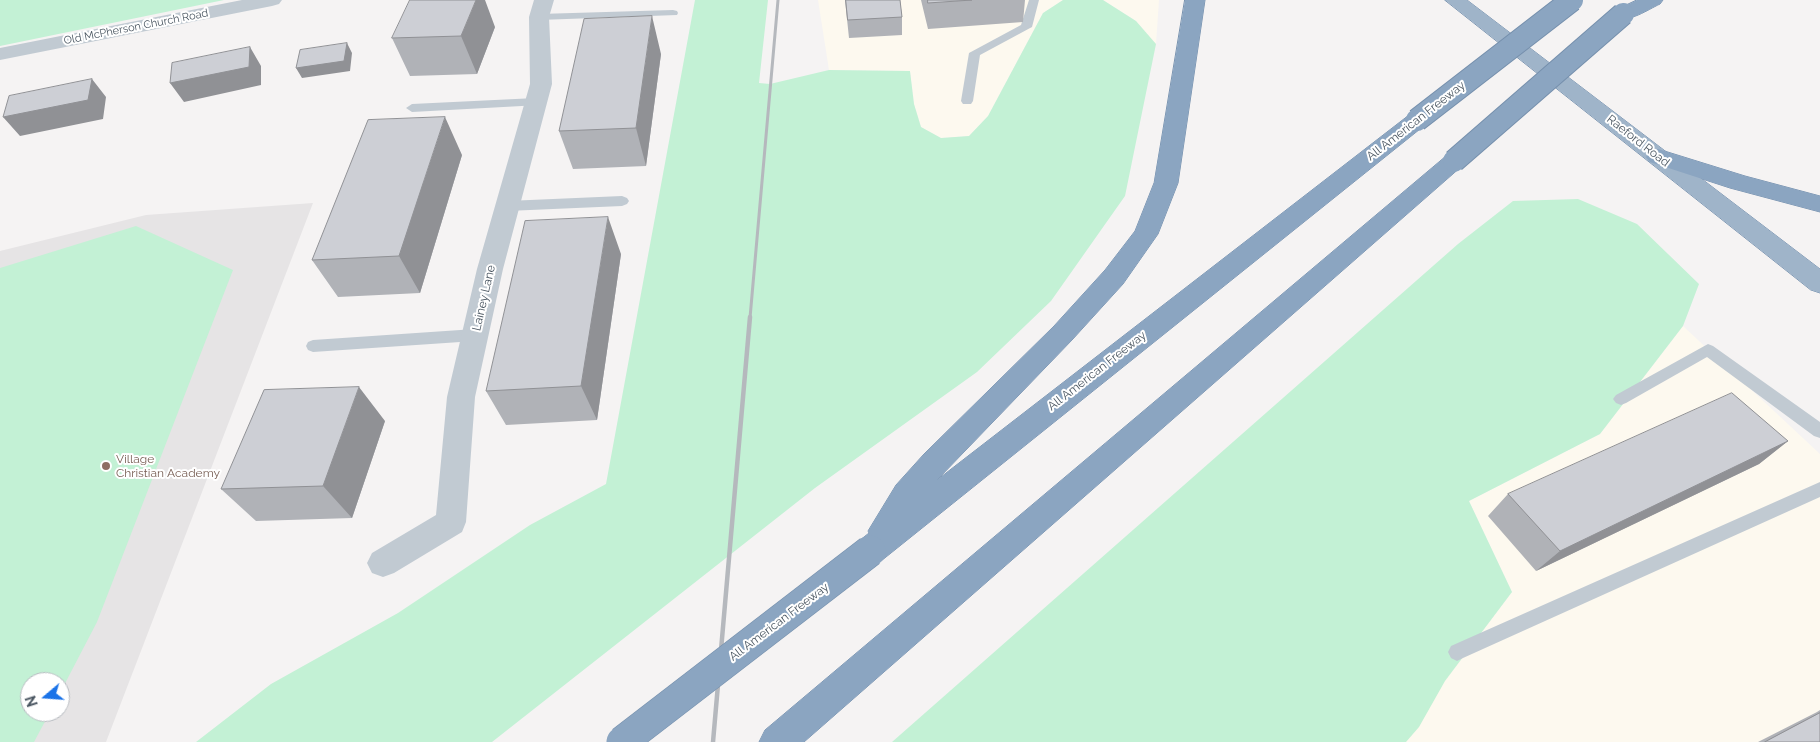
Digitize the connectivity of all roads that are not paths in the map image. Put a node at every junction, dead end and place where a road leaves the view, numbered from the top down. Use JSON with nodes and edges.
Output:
{"nodes":[{"id":1,"x":272,"y":0,"type":"edge"},
{"id":2,"x":1034,"y":0,"type":"edge"},
{"id":3,"x":1195,"y":0,"type":"edge"},
{"id":4,"x":1455,"y":0,"type":"edge"},
{"id":5,"x":1572,"y":0,"type":"edge"},
{"id":6,"x":1639,"y":0,"type":"edge"},
{"id":7,"x":1652,"y":0,"type":"edge"},
{"id":8,"x":541,"y":8,"type":"edge"},
{"id":9,"x":673,"y":13,"type":"dead end"},
{"id":10,"x":1623,"y":14,"type":"junction"},
{"id":11,"x":0,"y":54,"type":"edge"},
{"id":12,"x":967,"y":101,"type":"dead end"},
{"id":13,"x":536,"y":102,"type":"junction"},
{"id":14,"x":412,"y":108,"type":"dead end"},
{"id":15,"x":1658,"y":157,"type":"junction"},
{"id":16,"x":622,"y":201,"type":"dead end"},
{"id":17,"x":1820,"y":204,"type":"edge"},
{"id":18,"x":507,"y":206,"type":"junction"},
{"id":19,"x":1820,"y":283,"type":"edge"},
{"id":20,"x":475,"y":335,"type":"junction"},
{"id":21,"x":312,"y":346,"type":"dead end"},
{"id":22,"x":1620,"y":399,"type":"dead end"},
{"id":23,"x":1820,"y":431,"type":"edge"},
{"id":24,"x":1820,"y":489,"type":"edge"},
{"id":25,"x":911,"y":504,"type":"junction"},
{"id":26,"x":383,"y":563,"type":"dead end"},
{"id":27,"x":1457,"y":652,"type":"dead end"},
{"id":28,"x":622,"y":742,"type":"edge"},
{"id":29,"x":777,"y":742,"type":"edge"}],
"edges":[{"from":1,"to":11,"type":"street","name":"Old McPherson Church Road"},
{"from":2,"to":12,"type":"lane"},
{"from":3,"to":25,"type":"highway"},
{"from":4,"to":15,"type":"highway","name":"Raeford Road"},
{"from":5,"to":25,"type":"highway","name":"All American Freeway","bridge":true},
{"from":6,"to":10,"type":"highway"},
{"from":7,"to":10,"type":"highway"},
{"from":8,"to":9,"type":"lane"},
{"from":8,"to":13,"type":"street","name":"Lainey Lane"},
{"from":10,"to":29,"type":"highway","bridge":true},
{"from":13,"to":14,"type":"lane"},
{"from":13,"to":18,"type":"street","name":"Lainey Lane"},
{"from":15,"to":17,"type":"highway"},
{"from":15,"to":19,"type":"highway","name":"Raeford Road"},
{"from":16,"to":18,"type":"lane"},
{"from":18,"to":20,"type":"street","name":"Lainey Lane"},
{"from":20,"to":21,"type":"lane"},
{"from":20,"to":26,"type":"street","name":"Lainey Lane"},
{"from":22,"to":23,"type":"lane"},
{"from":24,"to":27,"type":"lane"},
{"from":25,"to":28,"type":"highway","name":"All American Freeway","bridge":true}]}
